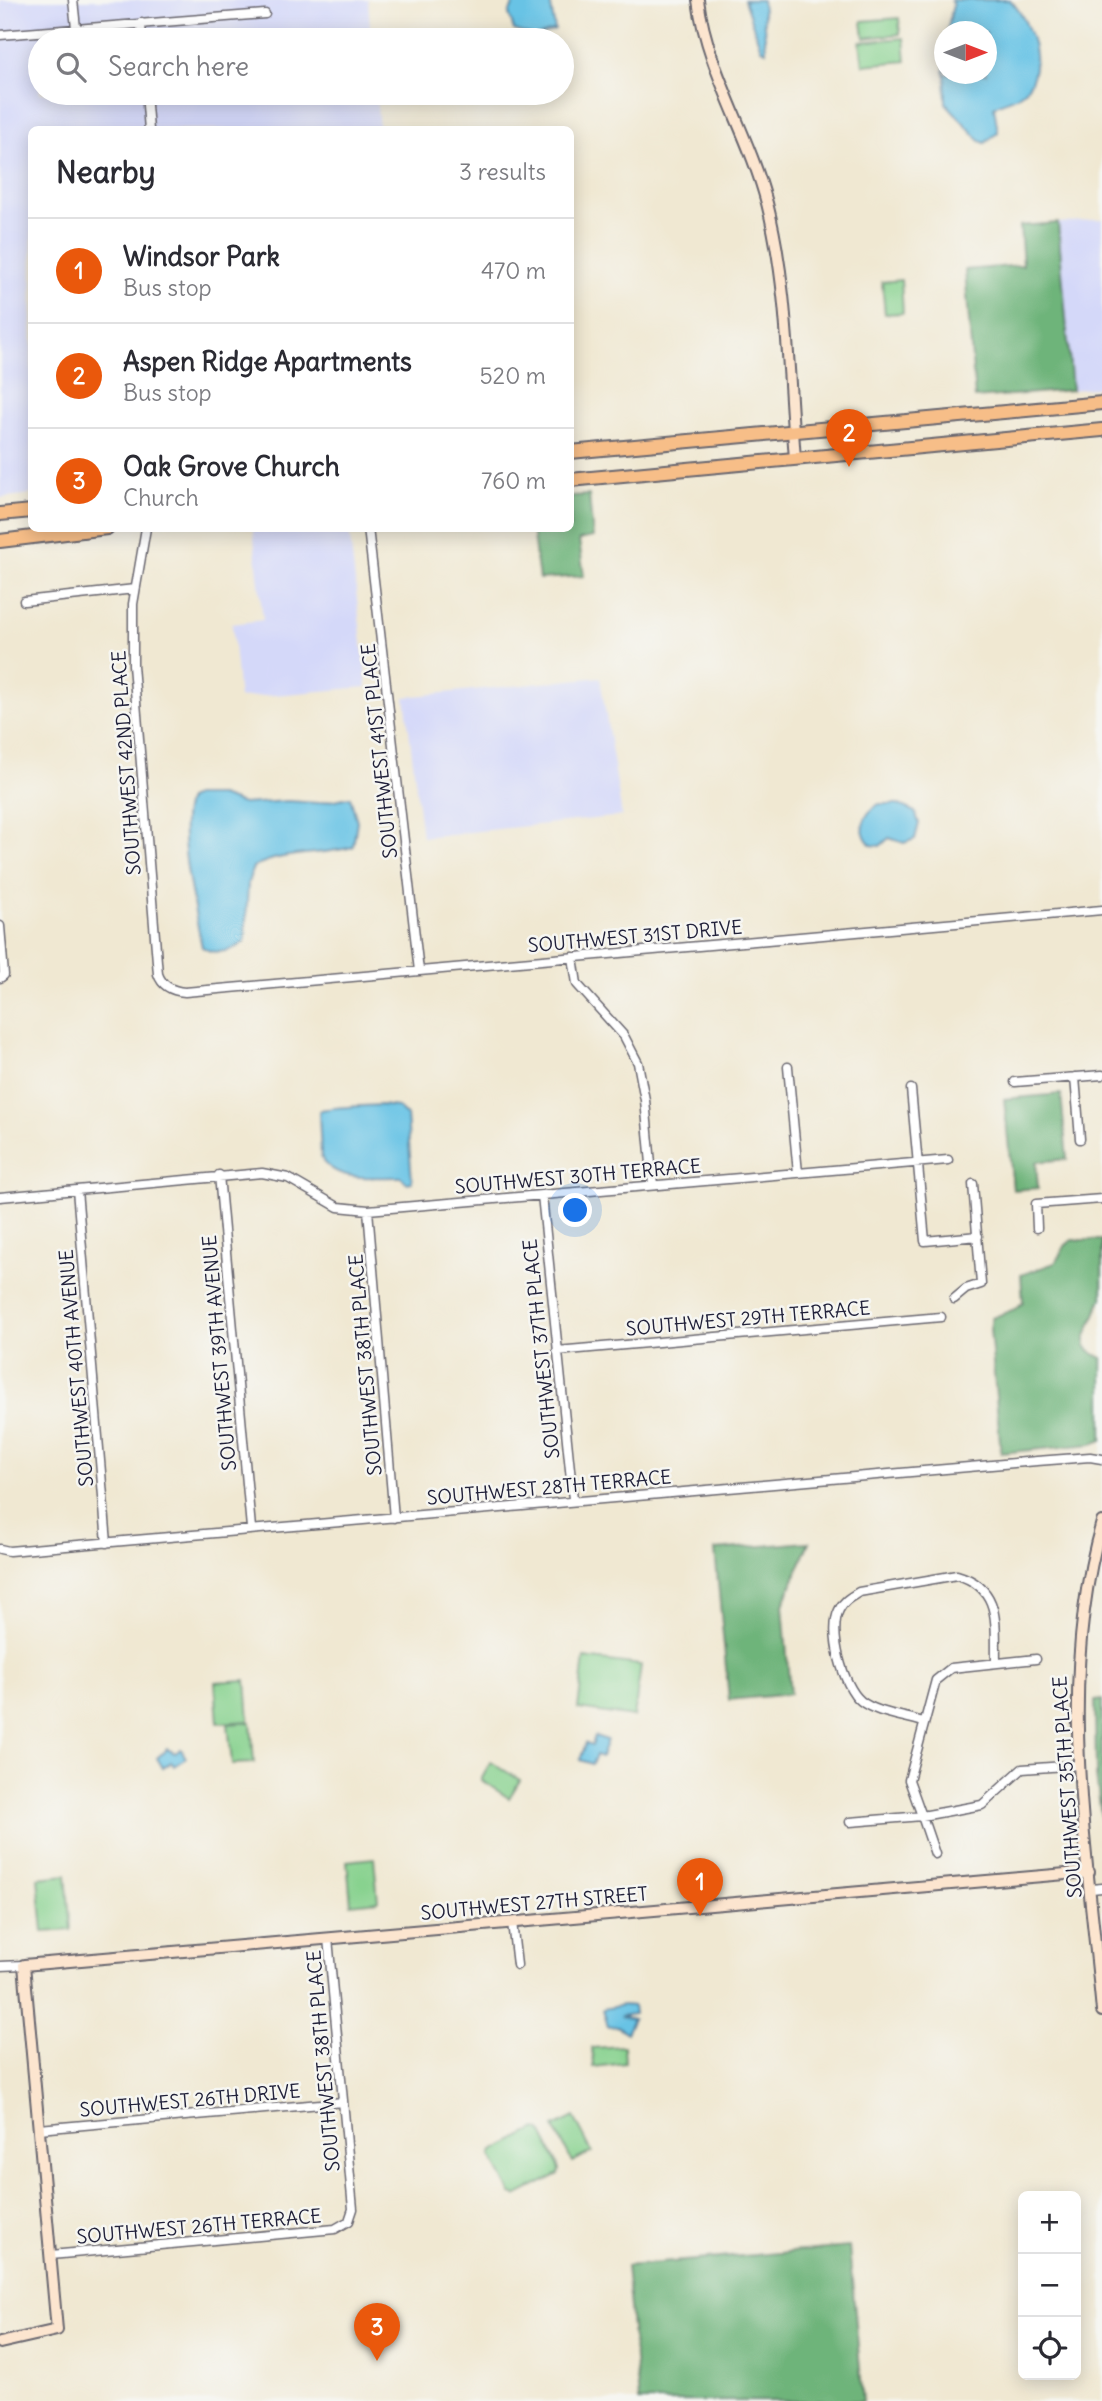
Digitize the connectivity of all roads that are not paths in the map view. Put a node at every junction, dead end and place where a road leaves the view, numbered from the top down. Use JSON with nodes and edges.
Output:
{"nodes":[{"id":1,"x":73,"y":0,"type":"edge"},
{"id":2,"x":698,"y":0,"type":"edge"},
{"id":3,"x":265,"y":14,"type":"dead end"},
{"id":4,"x":141,"y":23,"type":"junction"},
{"id":5,"x":76,"y":28,"type":"joint"},
{"id":6,"x":141,"y":28,"type":"edge"},
{"id":7,"x":28,"y":32,"type":"edge"},
{"id":8,"x":0,"y":35,"type":"edge"},
{"id":9,"x":147,"y":105,"type":"edge"},
{"id":10,"x":149,"y":126,"type":"edge"},
{"id":11,"x":1102,"y":403,"type":"edge"},
{"id":12,"x":1102,"y":430,"type":"edge"},
{"id":13,"x":793,"y":431,"type":"junction"},
{"id":14,"x":574,"y":452,"type":"edge"},
{"id":15,"x":795,"y":458,"type":"junction"},
{"id":16,"x":574,"y":480,"type":"edge"},
{"id":17,"x":28,"y":511,"type":"edge"},
{"id":18,"x":0,"y":514,"type":"edge"},
{"id":19,"x":74,"y":532,"type":"edge"},
{"id":20,"x":144,"y":532,"type":"edge"},
{"id":21,"x":368,"y":532,"type":"edge"},
{"id":22,"x":0,"y":541,"type":"edge"},
{"id":23,"x":135,"y":589,"type":"junction"},
{"id":24,"x":24,"y":601,"type":"dead end"},
{"id":25,"x":1102,"y":910,"type":"edge"},
{"id":26,"x":0,"y":926,"type":"edge"},
{"id":27,"x":573,"y":957,"type":"junction"},
{"id":28,"x":419,"y":971,"type":"junction"},
{"id":29,"x":0,"y":978,"type":"edge"},
{"id":30,"x":172,"y":989,"type":"joint"},
{"id":31,"x":788,"y":1067,"type":"dead end"},
{"id":32,"x":1102,"y":1075,"type":"edge"},
{"id":33,"x":1075,"y":1077,"type":"junction"},
{"id":34,"x":1015,"y":1082,"type":"dead end"},
{"id":35,"x":911,"y":1089,"type":"dead end"},
{"id":36,"x":1080,"y":1139,"type":"dead end"},
{"id":37,"x":948,"y":1160,"type":"dead end"},
{"id":38,"x":916,"y":1163,"type":"junction"},
{"id":39,"x":798,"y":1173,"type":"junction"},
{"id":40,"x":219,"y":1175,"type":"junction"},
{"id":41,"x":973,"y":1184,"type":"dead end"},
{"id":42,"x":653,"y":1185,"type":"junction"},
{"id":43,"x":77,"y":1191,"type":"junction"},
{"id":44,"x":542,"y":1195,"type":"junction"},
{"id":45,"x":0,"y":1197,"type":"edge"},
{"id":46,"x":1102,"y":1199,"type":"edge"},
{"id":47,"x":368,"y":1210,"type":"junction"},
{"id":48,"x":1037,"y":1228,"type":"dead end"},
{"id":49,"x":978,"y":1236,"type":"junction"},
{"id":50,"x":954,"y":1299,"type":"dead end"},
{"id":51,"x":941,"y":1317,"type":"dead end"},
{"id":52,"x":557,"y":1351,"type":"junction"},
{"id":53,"x":1102,"y":1459,"type":"edge"},
{"id":54,"x":573,"y":1499,"type":"junction"},
{"id":55,"x":394,"y":1518,"type":"junction"},
{"id":56,"x":1102,"y":1522,"type":"edge"},
{"id":57,"x":251,"y":1528,"type":"junction"},
{"id":58,"x":107,"y":1543,"type":"junction"},
{"id":59,"x":1099,"y":1544,"type":"edge"},
{"id":60,"x":0,"y":1549,"type":"edge"},
{"id":61,"x":1097,"y":1561,"type":"edge"},
{"id":62,"x":1036,"y":1659,"type":"dead end"},
{"id":63,"x":996,"y":1662,"type":"junction"},
{"id":64,"x":923,"y":1722,"type":"junction"},
{"id":65,"x":1079,"y":1765,"type":"junction"},
{"id":66,"x":922,"y":1816,"type":"junction"},
{"id":67,"x":850,"y":1822,"type":"dead end"},
{"id":68,"x":935,"y":1854,"type":"dead end"},
{"id":69,"x":1089,"y":1872,"type":"junction"},
{"id":70,"x":1096,"y":1888,"type":"edge"},
{"id":71,"x":512,"y":1922,"type":"junction"},
{"id":72,"x":327,"y":1938,"type":"junction"},
{"id":73,"x":24,"y":1965,"type":"junction"},
{"id":74,"x":517,"y":1965,"type":"dead end"},
{"id":75,"x":0,"y":1966,"type":"edge"},
{"id":76,"x":1102,"y":2011,"type":"edge"},
{"id":77,"x":343,"y":2102,"type":"junction"},
{"id":78,"x":39,"y":2129,"type":"junction"},
{"id":79,"x":349,"y":2221,"type":"joint"},
{"id":80,"x":51,"y":2255,"type":"junction"},
{"id":81,"x":0,"y":2343,"type":"edge"}],
"edges":[{"from":1,"to":5,"type":"street"},
{"from":2,"to":13,"type":"street"},
{"from":3,"to":4,"type":"street"},
{"from":4,"to":5,"type":"street"},
{"from":4,"to":6,"type":"street"},
{"from":7,"to":8,"type":"street"},
{"from":9,"to":10,"type":"street"},
{"from":11,"to":13,"type":"main road"},
{"from":12,"to":15,"type":"main road"},
{"from":13,"to":14,"type":"main road"},
{"from":13,"to":15,"type":"street"},
{"from":15,"to":16,"type":"main road"},
{"from":17,"to":18,"type":"main road"},
{"from":19,"to":22,"type":"main road"},
{"from":20,"to":23,"type":"street","name":"SOUTHWEST 42ND PLACE"},
{"from":21,"to":28,"type":"street","name":"SOUTHWEST 41ST PLACE"},
{"from":23,"to":24,"type":"street"},
{"from":23,"to":30,"type":"street","name":"SOUTHWEST 42ND PLACE"},
{"from":25,"to":27,"type":"street","name":"SOUTHWEST 31ST DRIVE"},
{"from":26,"to":29,"type":"street"},
{"from":27,"to":28,"type":"street","name":"SOUTHWEST 31ST DRIVE"},
{"from":27,"to":42,"type":"street"},
{"from":28,"to":30,"type":"street","name":"SOUTHWEST 31ST DRIVE"},
{"from":31,"to":39,"type":"street"},
{"from":32,"to":33,"type":"street"},
{"from":33,"to":34,"type":"street"},
{"from":33,"to":36,"type":"street"},
{"from":35,"to":38,"type":"street"},
{"from":37,"to":38,"type":"street","name":"SOUTHWEST 30TH TERRACE"},
{"from":38,"to":39,"type":"street","name":"SOUTHWEST 30TH TERRACE"},
{"from":38,"to":49,"type":"street"},
{"from":39,"to":42,"type":"street","name":"SOUTHWEST 30TH TERRACE"},
{"from":40,"to":43,"type":"street","name":"SOUTHWEST 30TH TERRACE"},
{"from":40,"to":47,"type":"street","name":"SOUTHWEST 30TH TERRACE"},
{"from":40,"to":57,"type":"street","name":"SOUTHWEST 39TH AVENUE"},
{"from":41,"to":49,"type":"street"},
{"from":42,"to":44,"type":"street","name":"SOUTHWEST 30TH TERRACE"},
{"from":43,"to":45,"type":"street","name":"SOUTHWEST 30TH TERRACE"},
{"from":43,"to":58,"type":"street","name":"SOUTHWEST 40TH AVENUE"},
{"from":44,"to":47,"type":"street","name":"SOUTHWEST 30TH TERRACE"},
{"from":44,"to":52,"type":"street","name":"SOUTHWEST 37TH PLACE"},
{"from":46,"to":48,"type":"street"},
{"from":47,"to":55,"type":"street","name":"SOUTHWEST 38TH PLACE"},
{"from":49,"to":50,"type":"street"},
{"from":51,"to":52,"type":"street","name":"SOUTHWEST 29TH TERRACE"},
{"from":52,"to":54,"type":"street","name":"SOUTHWEST 37TH PLACE"},
{"from":53,"to":54,"type":"street","name":"SOUTHWEST 28TH TERRACE"},
{"from":54,"to":55,"type":"street","name":"SOUTHWEST 28TH TERRACE"},
{"from":55,"to":57,"type":"street","name":"SOUTHWEST 28TH TERRACE"},
{"from":56,"to":59,"type":"street","name":"SOUTHWEST 35TH PLACE"},
{"from":57,"to":58,"type":"street","name":"SOUTHWEST 28TH TERRACE"},
{"from":58,"to":60,"type":"street","name":"SOUTHWEST 28TH TERRACE"},
{"from":59,"to":61,"type":"street","name":"SOUTHWEST 35TH PLACE"},
{"from":61,"to":65,"type":"street","name":"SOUTHWEST 35TH PLACE"},
{"from":62,"to":63,"type":"street"},
{"from":63,"to":64,"type":"street"},
{"from":63,"to":64,"type":"street"},
{"from":64,"to":66,"type":"street"},
{"from":65,"to":66,"type":"street"},
{"from":65,"to":69,"type":"street","name":"SOUTHWEST 35TH PLACE"},
{"from":66,"to":67,"type":"street"},
{"from":66,"to":68,"type":"street"},
{"from":69,"to":70,"type":"street","name":"SOUTHWEST 35TH PLACE"},
{"from":69,"to":71,"type":"street","name":"SOUTHWEST 27TH STREET"},
{"from":70,"to":76,"type":"street","name":"SOUTHWEST 35TH PLACE"},
{"from":71,"to":72,"type":"street","name":"SOUTHWEST 27TH STREET"},
{"from":71,"to":74,"type":"street"},
{"from":72,"to":73,"type":"street","name":"SOUTHWEST 27TH STREET"},
{"from":72,"to":77,"type":"street","name":"SOUTHWEST 38TH PLACE"},
{"from":73,"to":75,"type":"street"},
{"from":73,"to":78,"type":"street"},
{"from":77,"to":78,"type":"street","name":"SOUTHWEST 26TH DRIVE"},
{"from":77,"to":79,"type":"street","name":"SOUTHWEST 38TH PLACE"},
{"from":78,"to":80,"type":"street"},
{"from":79,"to":80,"type":"street","name":"SOUTHWEST 26TH TERRACE"},
{"from":80,"to":81,"type":"street"}]}
